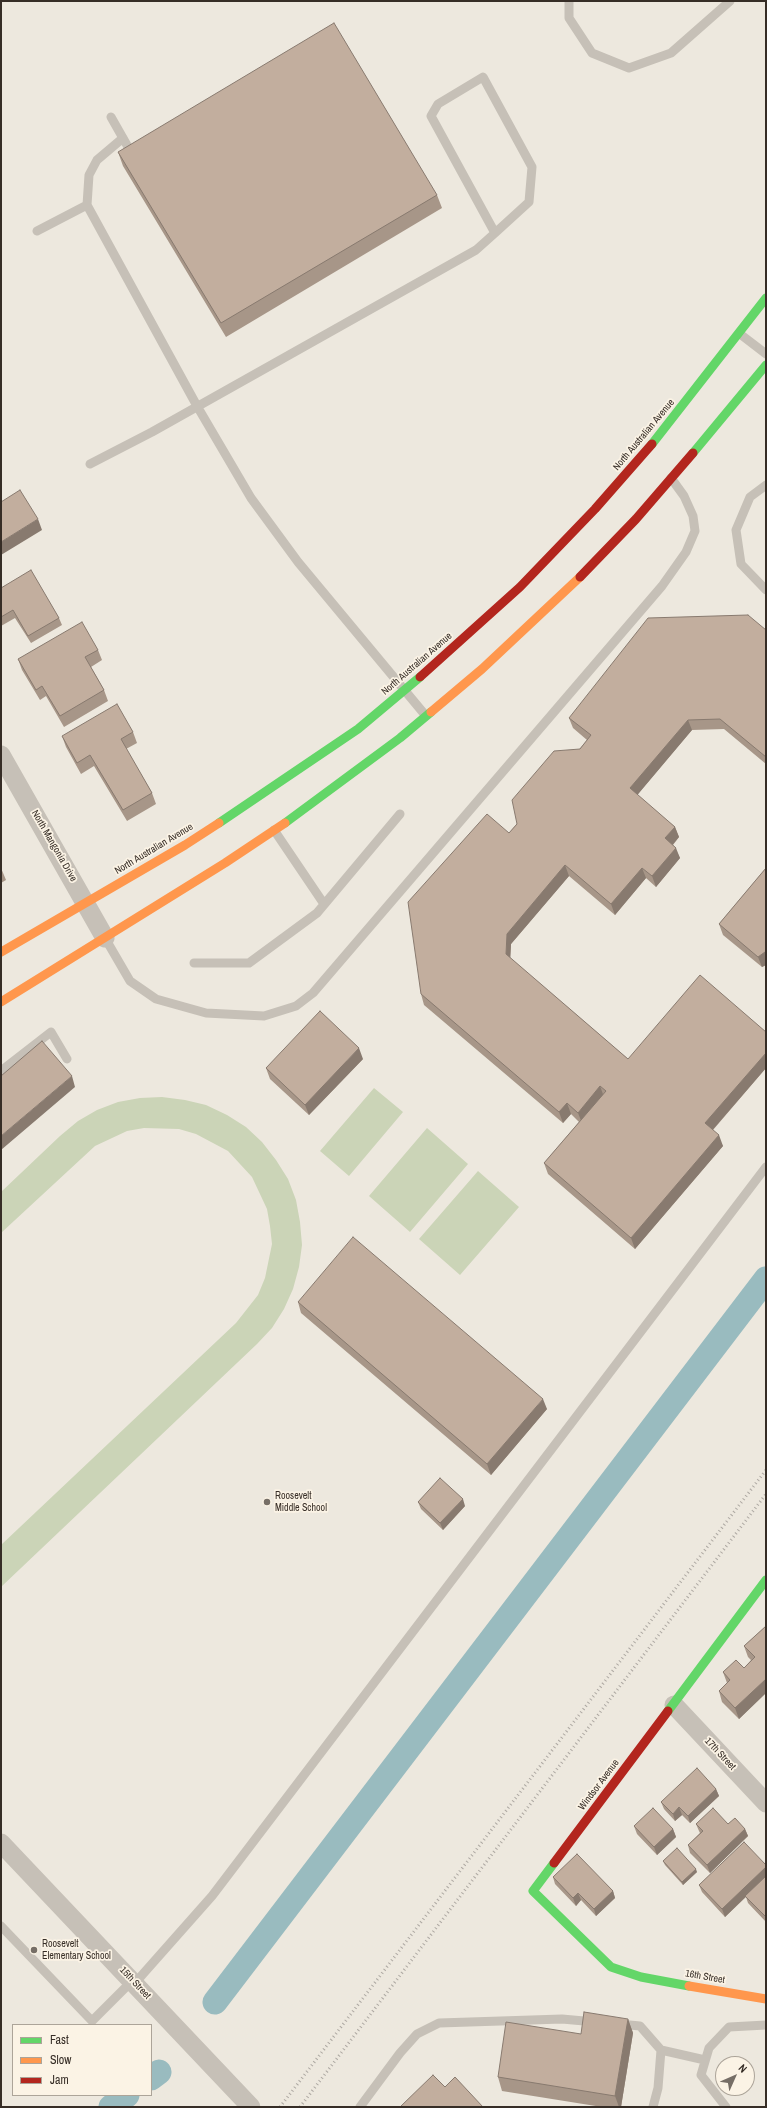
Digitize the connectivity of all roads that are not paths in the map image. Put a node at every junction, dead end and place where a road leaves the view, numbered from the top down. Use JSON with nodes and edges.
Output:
{"nodes":[{"id":1,"x":569,"y":1,"type":"edge"},
{"id":2,"x":730,"y":1,"type":"edge"},
{"id":3,"x":112,"y":117,"type":"dead end"},
{"id":4,"x":123,"y":138,"type":"junction"},
{"id":5,"x":132,"y":154,"type":"edge"},
{"id":6,"x":87,"y":205,"type":"junction"},
{"id":7,"x":37,"y":231,"type":"dead end"},
{"id":8,"x":495,"y":233,"type":"junction"},
{"id":9,"x":766,"y":298,"type":"edge"},
{"id":10,"x":740,"y":334,"type":"junction"},
{"id":11,"x":766,"y":354,"type":"edge"},
{"id":12,"x":766,"y":365,"type":"edge"},
{"id":13,"x":198,"y":406,"type":"junction"},
{"id":14,"x":90,"y":464,"type":"dead end"},
{"id":15,"x":671,"y":478,"type":"junction"},
{"id":16,"x":766,"y":485,"type":"edge"},
{"id":17,"x":766,"y":590,"type":"edge"},
{"id":18,"x":404,"y":690,"type":"junction"},
{"id":19,"x":426,"y":716,"type":"junction"},
{"id":20,"x":1,"y":755,"type":"edge"},
{"id":21,"x":400,"y":814,"type":"dead end"},
{"id":22,"x":274,"y":830,"type":"junction"},
{"id":23,"x":86,"y":902,"type":"junction"},
{"id":24,"x":324,"y":904,"type":"junction"},
{"id":25,"x":105,"y":938,"type":"junction"},
{"id":26,"x":1,"y":952,"type":"edge"},
{"id":27,"x":194,"y":963,"type":"dead end"},
{"id":28,"x":1,"y":1002,"type":"edge"},
{"id":29,"x":66,"y":1059,"type":"dead end"},
{"id":30,"x":1,"y":1071,"type":"edge"},
{"id":31,"x":766,"y":1167,"type":"edge"},
{"id":32,"x":766,"y":1580,"type":"edge"},
{"id":33,"x":674,"y":1705,"type":"junction"},
{"id":34,"x":766,"y":1803,"type":"edge"},
{"id":35,"x":1,"y":1842,"type":"edge"},
{"id":36,"x":1,"y":1926,"type":"edge"},
{"id":37,"x":641,"y":1977,"type":"joint"},
{"id":38,"x":134,"y":1982,"type":"junction"},
{"id":39,"x":766,"y":1999,"type":"edge"},
{"id":40,"x":766,"y":2025,"type":"edge"},
{"id":41,"x":661,"y":2050,"type":"junction"},
{"id":42,"x":705,"y":2060,"type":"junction"},
{"id":43,"x":251,"y":2107,"type":"edge"},
{"id":44,"x":360,"y":2107,"type":"edge"},
{"id":45,"x":653,"y":2107,"type":"edge"},
{"id":46,"x":726,"y":2107,"type":"edge"}],
"edges":[{"from":1,"to":2,"type":"lane"},
{"from":3,"to":4,"type":"lane"},
{"from":4,"to":5,"type":"lane"},
{"from":4,"to":6,"type":"lane"},
{"from":6,"to":7,"type":"lane"},
{"from":6,"to":13,"type":"lane"},
{"from":8,"to":8,"type":"lane"},
{"from":8,"to":13,"type":"lane"},
{"from":9,"to":10,"type":"main road","name":"North Australian Avenue"},
{"from":10,"to":11,"type":"lane"},
{"from":10,"to":18,"type":"main road","name":"North Australian Avenue"},
{"from":12,"to":15,"type":"main road"},
{"from":13,"to":14,"type":"lane"},
{"from":13,"to":18,"type":"lane"},
{"from":15,"to":19,"type":"main road"},
{"from":15,"to":25,"type":"lane"},
{"from":16,"to":17,"type":"lane"},
{"from":18,"to":19,"type":"lane"},
{"from":18,"to":23,"type":"main road","name":"North Australian Avenue"},
{"from":19,"to":22,"type":"main road"},
{"from":20,"to":23,"type":"street","name":"North Mangonia Drive"},
{"from":21,"to":24,"type":"lane"},
{"from":22,"to":24,"type":"lane"},
{"from":22,"to":25,"type":"main road"},
{"from":23,"to":25,"type":"street","name":"North Mangonia Drive"},
{"from":23,"to":26,"type":"main road","name":"North Australian Avenue"},
{"from":24,"to":27,"type":"lane"},
{"from":25,"to":28,"type":"main road"},
{"from":29,"to":30,"type":"lane"},
{"from":31,"to":38,"type":"lane"},
{"from":32,"to":33,"type":"main road","name":"Windsor Avenue"},
{"from":33,"to":34,"type":"street","name":"17th Street"},
{"from":33,"to":37,"type":"main road","name":"Windsor Avenue"},
{"from":35,"to":38,"type":"street","name":"15th Street"},
{"from":36,"to":38,"type":"lane"},
{"from":37,"to":39,"type":"main road","name":"16th Street"},
{"from":38,"to":43,"type":"street","name":"15th Street"},
{"from":40,"to":42,"type":"lane"},
{"from":41,"to":42,"type":"lane"},
{"from":41,"to":44,"type":"lane"},
{"from":41,"to":45,"type":"lane"},
{"from":42,"to":46,"type":"lane"}]}
